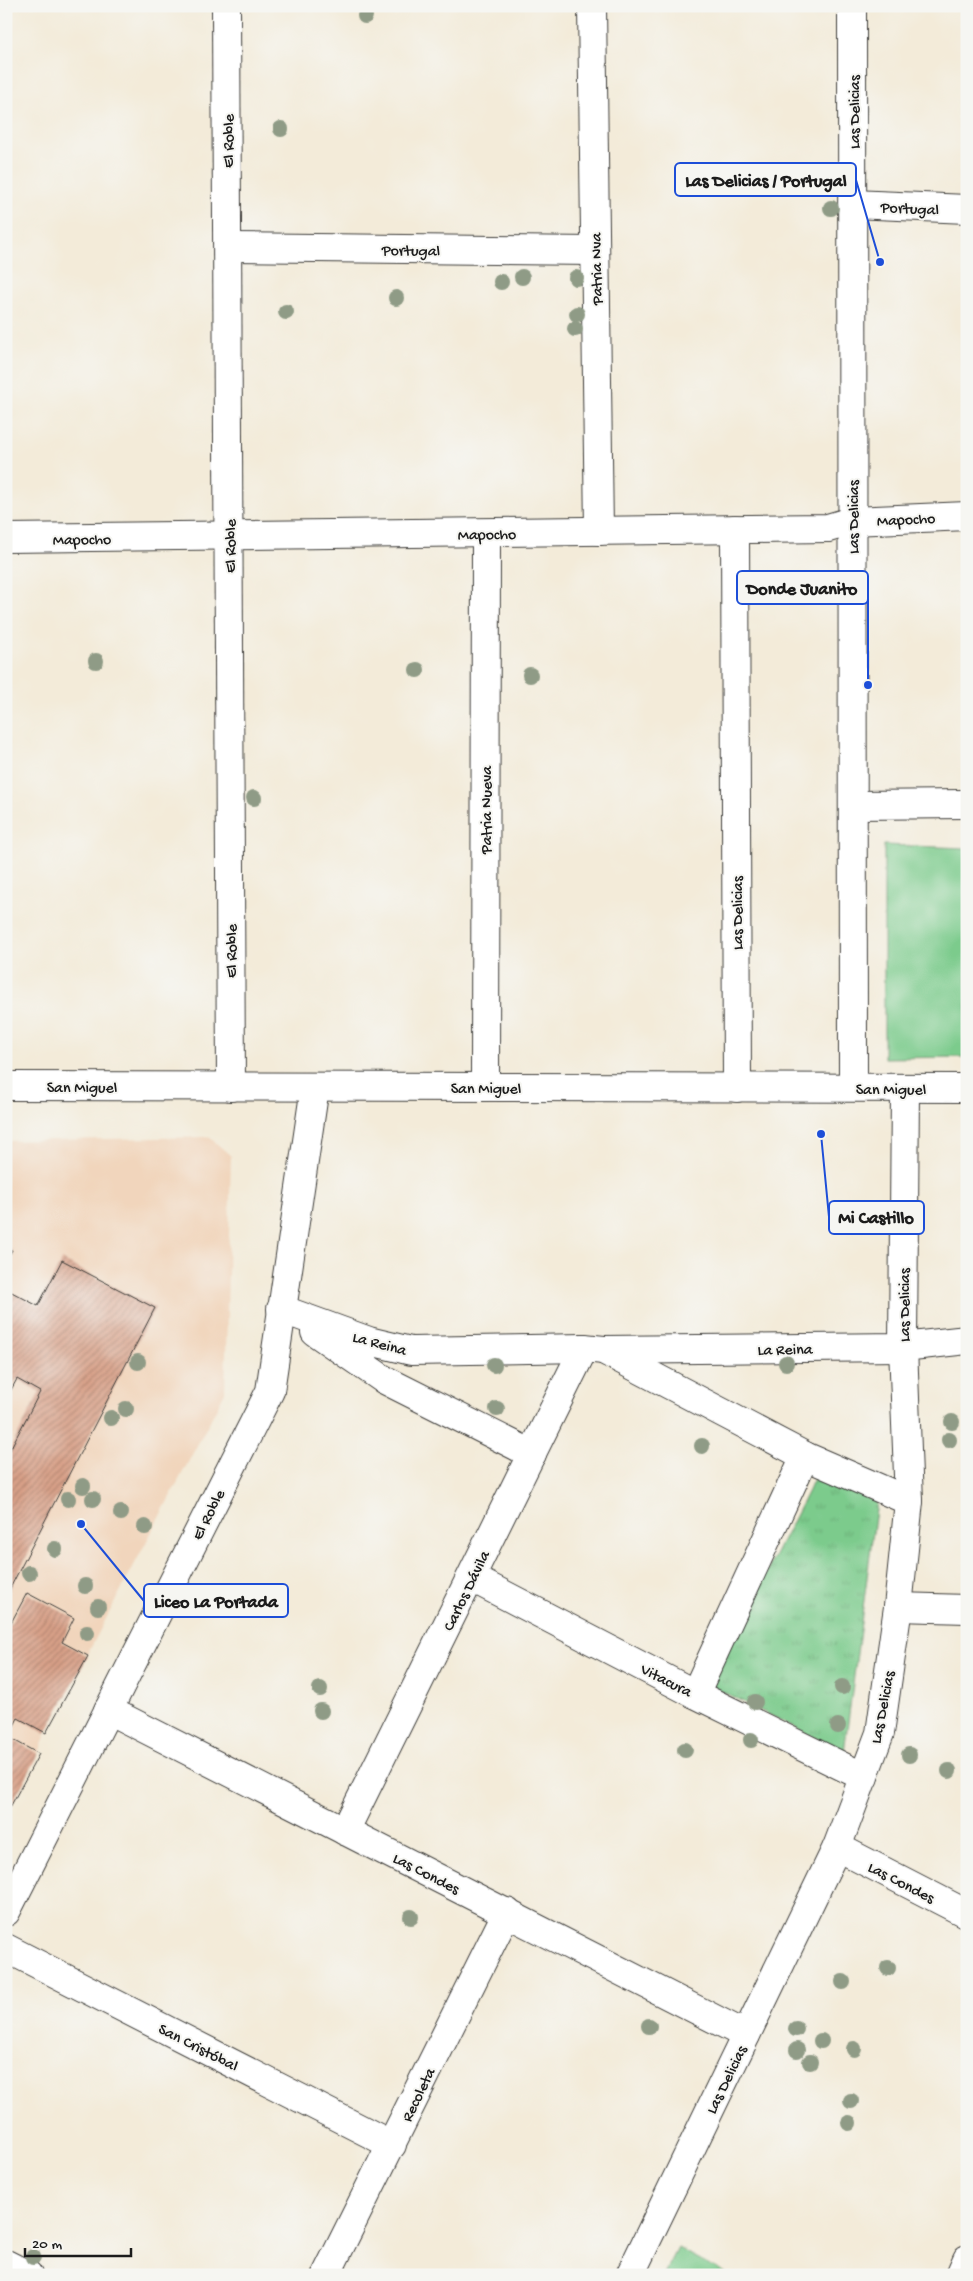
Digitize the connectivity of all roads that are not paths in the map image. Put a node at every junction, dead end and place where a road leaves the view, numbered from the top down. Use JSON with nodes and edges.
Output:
{"nodes":[{"id":1,"x":226,"y":6,"type":"edge"},
{"id":2,"x":592,"y":6,"type":"edge"},
{"id":3,"x":852,"y":6,"type":"edge"},
{"id":4,"x":854,"y":204,"type":"junction"},
{"id":5,"x":967,"y":210,"type":"edge"},
{"id":6,"x":228,"y":248,"type":"junction"},
{"id":7,"x":594,"y":251,"type":"junction"},
{"id":8,"x":967,"y":516,"type":"edge"},
{"id":9,"x":852,"y":521,"type":"junction"},
{"id":10,"x":735,"y":529,"type":"junction"},
{"id":11,"x":598,"y":531,"type":"junction"},
{"id":12,"x":486,"y":533,"type":"junction"},
{"id":13,"x":229,"y":536,"type":"junction"},
{"id":14,"x":6,"y":538,"type":"edge"},
{"id":15,"x":967,"y":804,"type":"edge"},
{"id":16,"x":853,"y":805,"type":"junction"},
{"id":17,"x":6,"y":1086,"type":"edge"},
{"id":18,"x":231,"y":1087,"type":"junction"},
{"id":19,"x":315,"y":1087,"type":"junction"},
{"id":20,"x":485,"y":1087,"type":"junction"},
{"id":21,"x":737,"y":1088,"type":"junction"},
{"id":22,"x":853,"y":1088,"type":"junction"},
{"id":23,"x":905,"y":1088,"type":"junction"},
{"id":24,"x":967,"y":1088,"type":"edge"},
{"id":25,"x":281,"y":1309,"type":"junction"},
{"id":26,"x":967,"y":1340,"type":"edge"},
{"id":27,"x":903,"y":1347,"type":"junction"},
{"id":28,"x":594,"y":1349,"type":"junction"},
{"id":29,"x":532,"y":1454,"type":"junction"},
{"id":30,"x":805,"y":1456,"type":"junction"},
{"id":31,"x":910,"y":1501,"type":"junction"},
{"id":32,"x":472,"y":1578,"type":"junction"},
{"id":33,"x":898,"y":1607,"type":"junction"},
{"id":34,"x":967,"y":1609,"type":"edge"},
{"id":35,"x":695,"y":1694,"type":"junction"},
{"id":36,"x":108,"y":1710,"type":"junction"},
{"id":37,"x":864,"y":1777,"type":"junction"},
{"id":38,"x":345,"y":1831,"type":"junction"},
{"id":39,"x":837,"y":1847,"type":"junction"},
{"id":40,"x":6,"y":1912,"type":"edge"},
{"id":41,"x":507,"y":1912,"type":"junction"},
{"id":42,"x":967,"y":1914,"type":"edge"},
{"id":43,"x":6,"y":1948,"type":"edge"},
{"id":44,"x":746,"y":2035,"type":"junction"},
{"id":45,"x":392,"y":2145,"type":"junction"},
{"id":46,"x":967,"y":2259,"type":"edge"},
{"id":47,"x":6,"y":2264,"type":"edge"},
{"id":48,"x":28,"y":2275,"type":"edge"},
{"id":49,"x":326,"y":2275,"type":"edge"},
{"id":50,"x":630,"y":2275,"type":"edge"},
{"id":51,"x":960,"y":2275,"type":"edge"}],
"edges":[{"from":1,"to":6,"type":"street","name":"El Roble"},
{"from":2,"to":7,"type":"street","name":"Patria Nva"},
{"from":3,"to":4,"type":"street","name":"Las Delicias"},
{"from":4,"to":5,"type":"street","name":"Portugal"},
{"from":4,"to":9,"type":"street","name":"Las Delicias"},
{"from":6,"to":7,"type":"street","name":"Portugal"},
{"from":6,"to":13,"type":"street","name":"El Roble"},
{"from":7,"to":11,"type":"street","name":"Patria Nva"},
{"from":8,"to":9,"type":"street","name":"Mapocho"},
{"from":9,"to":10,"type":"street","name":"Mapocho"},
{"from":9,"to":16,"type":"street","name":"Las Delicias"},
{"from":10,"to":11,"type":"street","name":"Mapocho"},
{"from":10,"to":21,"type":"street","name":"Las Delicias"},
{"from":11,"to":12,"type":"street","name":"Mapocho"},
{"from":12,"to":13,"type":"street","name":"Mapocho"},
{"from":12,"to":20,"type":"street","name":"Patria Nueva"},
{"from":13,"to":14,"type":"street","name":"Mapocho"},
{"from":13,"to":18,"type":"street","name":"El Roble"},
{"from":15,"to":16,"type":"street"},
{"from":16,"to":22,"type":"street","name":"Las Delicias"},
{"from":17,"to":18,"type":"street","name":"San Miguel"},
{"from":18,"to":19,"type":"street","name":"San Miguel"},
{"from":19,"to":20,"type":"street","name":"San Miguel"},
{"from":19,"to":25,"type":"street","name":"El Roble"},
{"from":20,"to":21,"type":"street","name":"San Miguel"},
{"from":21,"to":22,"type":"street","name":"San Miguel"},
{"from":22,"to":23,"type":"street","name":"San Miguel"},
{"from":23,"to":24,"type":"street","name":"San Miguel"},
{"from":23,"to":27,"type":"street","name":"Las Delicias"},
{"from":25,"to":28,"type":"street","name":"La Reina"},
{"from":25,"to":29,"type":"street"},
{"from":25,"to":36,"type":"street","name":"El Roble"},
{"from":26,"to":27,"type":"street","name":"La Reina"},
{"from":27,"to":28,"type":"street","name":"La Reina"},
{"from":27,"to":31,"type":"street","name":"Las Delicias"},
{"from":28,"to":29,"type":"street","name":"Carlos Dávila"},
{"from":28,"to":30,"type":"street","name":"La Reina"},
{"from":29,"to":32,"type":"street","name":"Carlos Dávila"},
{"from":30,"to":31,"type":"street","name":"La Reina"},
{"from":30,"to":35,"type":"street"},
{"from":31,"to":33,"type":"street","name":"Las Delicias"},
{"from":32,"to":35,"type":"street","name":"Vitacura"},
{"from":32,"to":38,"type":"street","name":"Carlos Dávila"},
{"from":33,"to":34,"type":"street"},
{"from":33,"to":37,"type":"street","name":"Las Delicias"},
{"from":35,"to":37,"type":"street","name":"Vitacura"},
{"from":36,"to":38,"type":"street","name":"Las Condes"},
{"from":36,"to":40,"type":"street","name":"El Roble"},
{"from":37,"to":39,"type":"street","name":"Las Delicias"},
{"from":38,"to":41,"type":"street","name":"Las Condes"},
{"from":39,"to":42,"type":"street","name":"Las Condes"},
{"from":39,"to":44,"type":"street","name":"Las Delicias"},
{"from":41,"to":44,"type":"street","name":"Las Condes"},
{"from":41,"to":45,"type":"street","name":"Recoleta"},
{"from":43,"to":45,"type":"street","name":"San Cristóbal"},
{"from":44,"to":50,"type":"street","name":"Las Delicias"},
{"from":45,"to":49,"type":"street","name":"Recoleta"},
{"from":46,"to":51,"type":"street"},
{"from":47,"to":48,"type":"street"}]}
